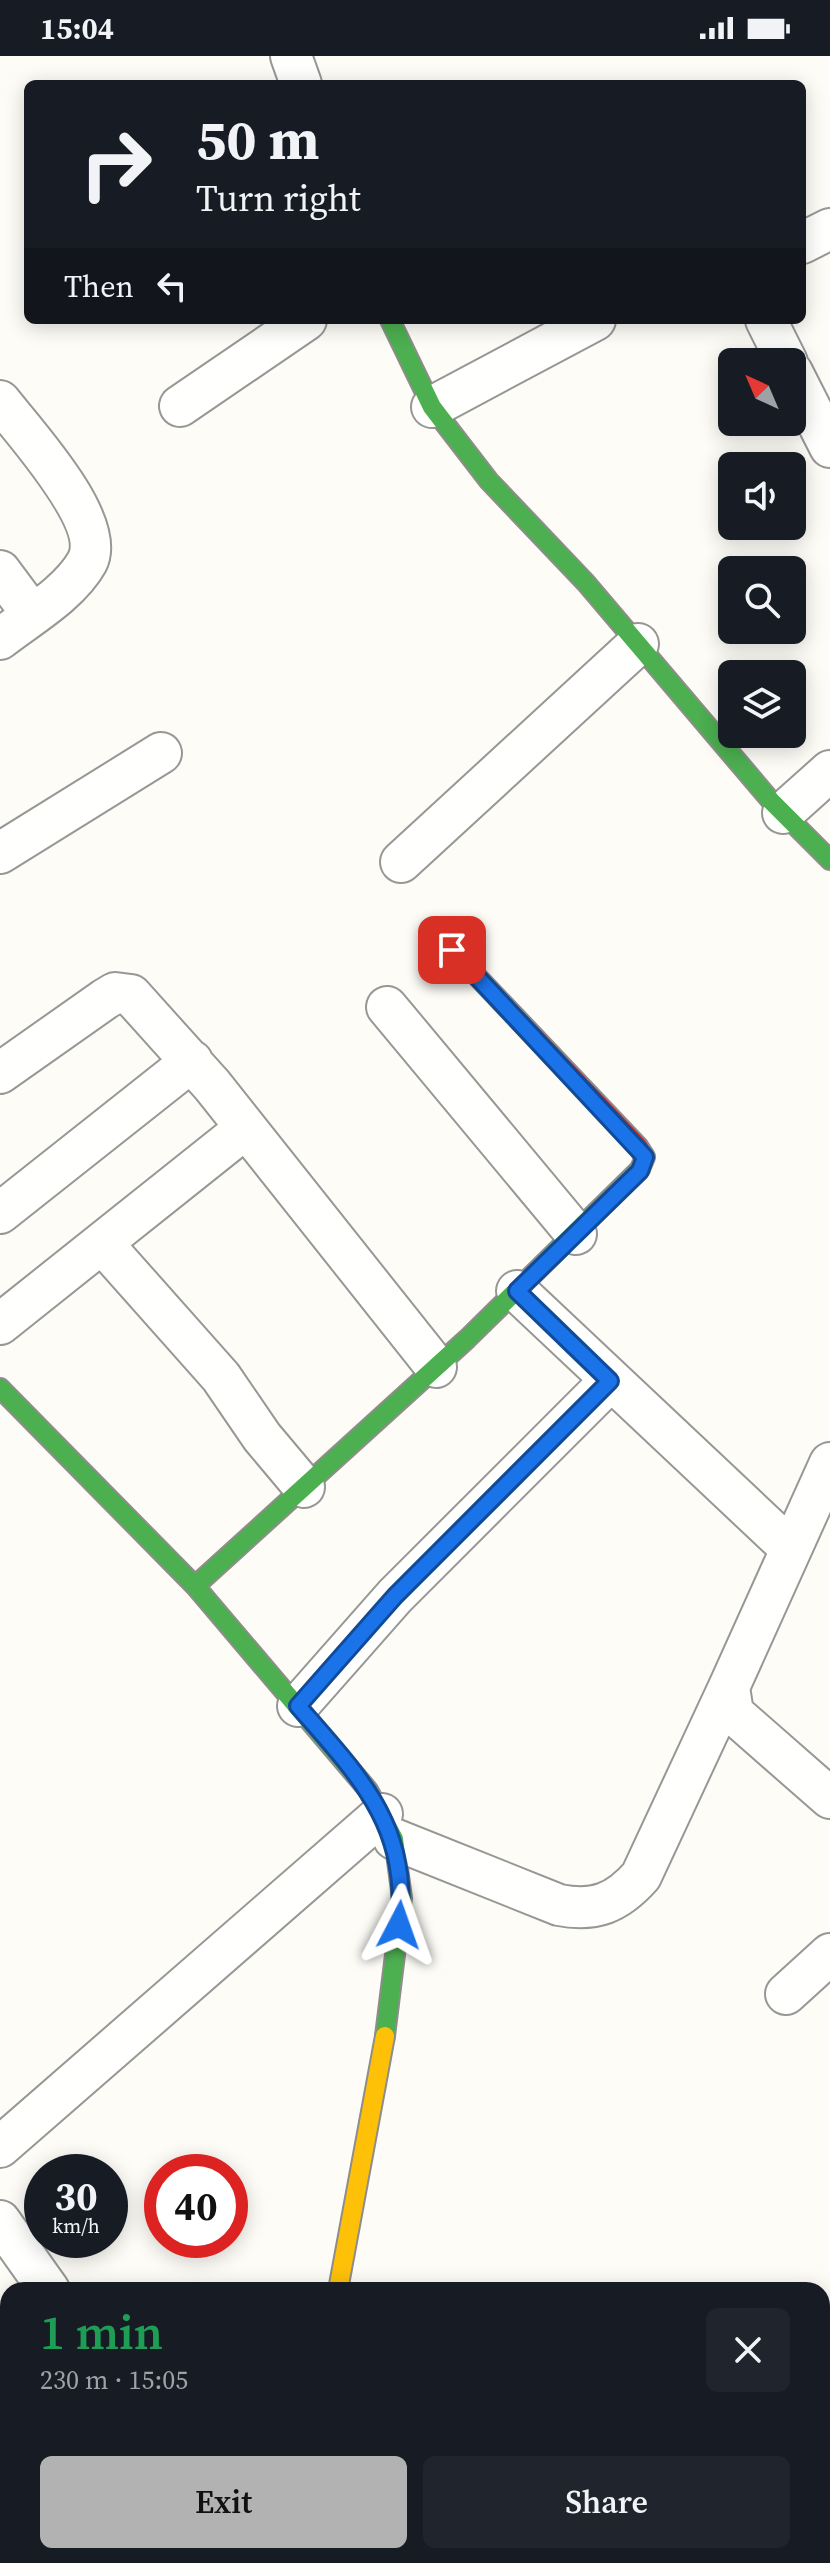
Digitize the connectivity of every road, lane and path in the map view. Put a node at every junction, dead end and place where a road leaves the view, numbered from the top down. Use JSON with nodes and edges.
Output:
{"nodes":[{"id":1,"x":291,"y":56,"type":"edge"},
{"id":2,"x":300,"y":80,"type":"edge"},
{"id":3,"x":830,"y":229,"type":"edge"},
{"id":4,"x":806,"y":241,"type":"edge"},
{"id":5,"x":300,"y":324,"type":"edge"},
{"id":6,"x":392,"y":324,"type":"edge"},
{"id":7,"x":588,"y":324,"type":"edge"},
{"id":8,"x":768,"y":324,"type":"edge"},
{"id":9,"x":780,"y":348,"type":"edge"},
{"id":10,"x":806,"y":400,"type":"edge"},
{"id":11,"x":0,"y":401,"type":"edge"},
{"id":12,"x":180,"y":406,"type":"dead end"},
{"id":13,"x":432,"y":407,"type":"junction"},
{"id":14,"x":830,"y":447,"type":"edge"},
{"id":15,"x":0,"y":571,"type":"edge"},
{"id":16,"x":32,"y":614,"type":"junction"},
{"id":17,"x":0,"y":639,"type":"edge"},
{"id":18,"x":638,"y":644,"type":"junction"},
{"id":19,"x":161,"y":753,"type":"dead end"},
{"id":20,"x":830,"y":771,"type":"edge"},
{"id":21,"x":783,"y":813,"type":"junction"},
{"id":22,"x":0,"y":853,"type":"edge"},
{"id":23,"x":830,"y":860,"type":"edge"},
{"id":24,"x":401,"y":862,"type":"dead end"},
{"id":25,"x":452,"y":950,"type":"dead end"},
{"id":26,"x":387,"y":1007,"type":"dead end"},
{"id":27,"x":192,"y":1061,"type":"junction"},
{"id":28,"x":0,"y":1073,"type":"edge"},
{"id":29,"x":246,"y":1128,"type":"junction"},
{"id":30,"x":0,"y":1213,"type":"edge"},
{"id":31,"x":576,"y":1234,"type":"junction"},
{"id":32,"x":102,"y":1243,"type":"junction"},
{"id":33,"x":517,"y":1291,"type":"junction"},
{"id":34,"x":0,"y":1324,"type":"edge"},
{"id":35,"x":436,"y":1367,"type":"junction"},
{"id":36,"x":610,"y":1381,"type":"junction"},
{"id":37,"x":0,"y":1388,"type":"edge"},
{"id":38,"x":830,"y":1463,"type":"edge"},
{"id":39,"x":304,"y":1487,"type":"junction"},
{"id":40,"x":790,"y":1548,"type":"junction"},
{"id":41,"x":195,"y":1586,"type":"junction"},
{"id":42,"x":729,"y":1687,"type":"junction"},
{"id":43,"x":298,"y":1706,"type":"junction"},
{"id":44,"x":830,"y":1798,"type":"edge"},
{"id":45,"x":388,"y":1827,"type":"junction"},
{"id":46,"x":830,"y":1954,"type":"edge"},
{"id":47,"x":786,"y":1994,"type":"dead end"},
{"id":48,"x":0,"y":2147,"type":"edge"},
{"id":49,"x":0,"y":2221,"type":"edge"},
{"id":50,"x":43,"y":2282,"type":"edge"},
{"id":51,"x":339,"y":2282,"type":"edge"}],
"edges":[{"from":1,"to":2,"type":"street"},
{"from":3,"to":4,"type":"street"},
{"from":5,"to":12,"type":"street"},
{"from":6,"to":13,"type":"street"},
{"from":7,"to":13,"type":"street"},
{"from":8,"to":9,"type":"street"},
{"from":10,"to":14,"type":"street"},
{"from":11,"to":16,"type":"street"},
{"from":13,"to":18,"type":"street"},
{"from":15,"to":16,"type":"street"},
{"from":16,"to":17,"type":"street"},
{"from":18,"to":21,"type":"street"},
{"from":18,"to":24,"type":"street"},
{"from":19,"to":22,"type":"street"},
{"from":20,"to":21,"type":"street"},
{"from":21,"to":23,"type":"street"},
{"from":25,"to":31,"type":"street"},
{"from":26,"to":31,"type":"street"},
{"from":27,"to":28,"type":"street"},
{"from":27,"to":29,"type":"street"},
{"from":27,"to":30,"type":"street"},
{"from":29,"to":32,"type":"street"},
{"from":29,"to":35,"type":"street"},
{"from":31,"to":33,"type":"street"},
{"from":32,"to":34,"type":"street"},
{"from":32,"to":39,"type":"street"},
{"from":33,"to":35,"type":"street"},
{"from":33,"to":36,"type":"street"},
{"from":35,"to":39,"type":"street"},
{"from":36,"to":40,"type":"street"},
{"from":36,"to":43,"type":"street"},
{"from":37,"to":41,"type":"street"},
{"from":38,"to":40,"type":"street"},
{"from":39,"to":41,"type":"street"},
{"from":40,"to":42,"type":"street"},
{"from":41,"to":43,"type":"street"},
{"from":42,"to":44,"type":"street"},
{"from":42,"to":45,"type":"street"},
{"from":43,"to":45,"type":"street"},
{"from":45,"to":48,"type":"street"},
{"from":45,"to":51,"type":"street"},
{"from":46,"to":47,"type":"street"},
{"from":49,"to":50,"type":"street"}]}
